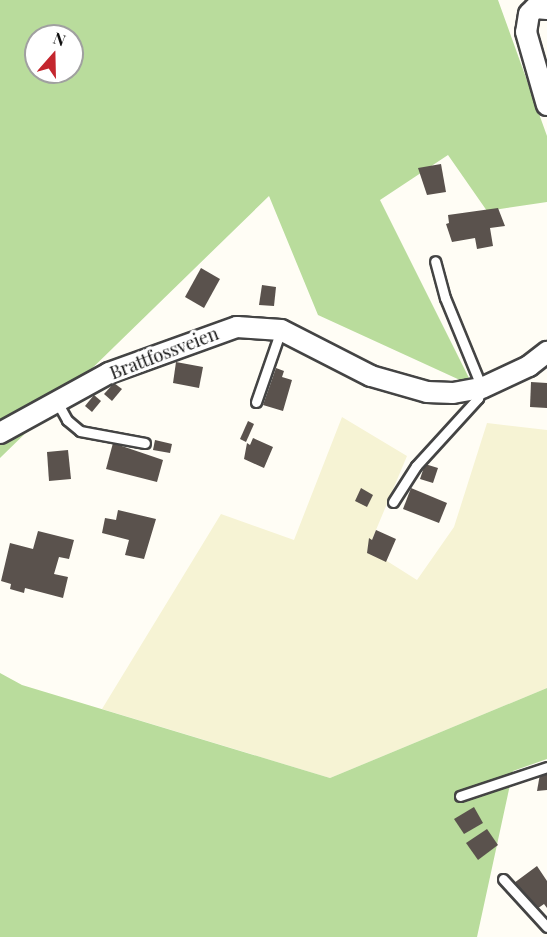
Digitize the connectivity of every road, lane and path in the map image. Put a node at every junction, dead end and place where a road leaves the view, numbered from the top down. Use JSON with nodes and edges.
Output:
{"nodes":[{"id":1,"x":547,"y":9,"type":"edge"},
{"id":2,"x":547,"y":105,"type":"edge"},
{"id":3,"x":435,"y":261,"type":"dead end"},
{"id":4,"x":281,"y":330,"type":"junction"},
{"id":5,"x":547,"y":352,"type":"edge"},
{"id":6,"x":482,"y":388,"type":"junction"},
{"id":7,"x":56,"y":400,"type":"junction"},
{"id":8,"x":256,"y":402,"type":"dead end"},
{"id":9,"x":0,"y":433,"type":"edge"},
{"id":10,"x":145,"y":443,"type":"dead end"},
{"id":11,"x":393,"y":502,"type":"dead end"},
{"id":12,"x":547,"y":767,"type":"edge"},
{"id":13,"x":460,"y":796,"type":"dead end"},
{"id":14,"x":503,"y":879,"type":"dead end"},
{"id":15,"x":547,"y":927,"type":"edge"}],
"edges":[{"from":1,"to":2,"type":"street"},
{"from":3,"to":6,"type":"lane"},
{"from":4,"to":6,"type":"street","name":"Brattfossveien"},
{"from":4,"to":7,"type":"street","name":"Brattfossveien"},
{"from":4,"to":8,"type":"lane"},
{"from":5,"to":6,"type":"street","name":"Brattfossveien"},
{"from":6,"to":11,"type":"lane"},
{"from":7,"to":9,"type":"street","name":"Brattfossveien"},
{"from":7,"to":10,"type":"lane"},
{"from":12,"to":13,"type":"lane"},
{"from":14,"to":15,"type":"lane"}]}
